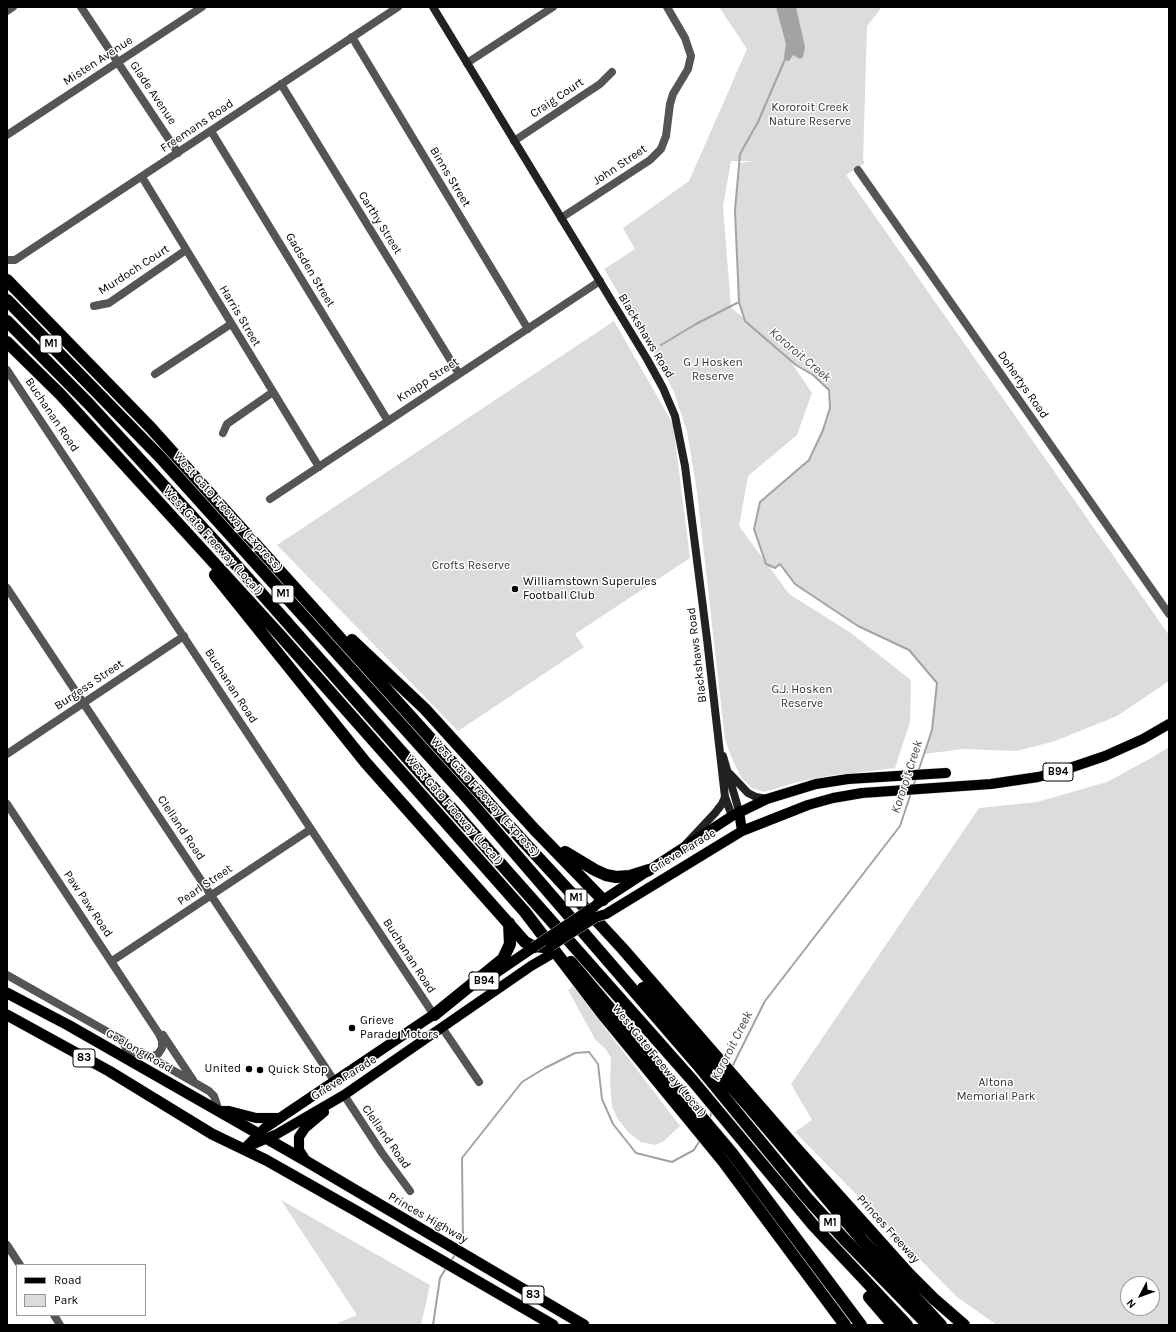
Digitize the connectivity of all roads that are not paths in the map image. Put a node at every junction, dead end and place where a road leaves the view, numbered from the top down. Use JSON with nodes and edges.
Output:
{"nodes":[{"id":1,"x":13,"y":7,"type":"edge"},
{"id":2,"x":81,"y":7,"type":"edge"},
{"id":3,"x":202,"y":7,"type":"edge"},
{"id":4,"x":398,"y":7,"type":"edge"},
{"id":5,"x":433,"y":7,"type":"edge"},
{"id":6,"x":552,"y":7,"type":"edge"},
{"id":7,"x":667,"y":7,"type":"edge"},
{"id":8,"x":7,"y":11,"type":"edge"},
{"id":9,"x":352,"y":37,"type":"junction"},
{"id":10,"x":118,"y":62,"type":"junction"},
{"id":11,"x":467,"y":63,"type":"junction"},
{"id":12,"x":612,"y":72,"type":"dead end"},
{"id":13,"x":281,"y":84,"type":"junction"},
{"id":14,"x":211,"y":131,"type":"junction"},
{"id":15,"x":7,"y":135,"type":"edge"},
{"id":16,"x":514,"y":141,"type":"junction"},
{"id":17,"x":178,"y":153,"type":"junction"},
{"id":18,"x":858,"y":170,"type":"dead end"},
{"id":19,"x":142,"y":177,"type":"junction"},
{"id":20,"x":561,"y":218,"type":"junction"},
{"id":21,"x":186,"y":250,"type":"junction"},
{"id":22,"x":7,"y":260,"type":"edge"},
{"id":23,"x":7,"y":280,"type":"edge"},
{"id":24,"x":600,"y":282,"type":"junction"},
{"id":25,"x":7,"y":300,"type":"edge"},
{"id":26,"x":94,"y":306,"type":"dead end"},
{"id":27,"x":7,"y":321,"type":"edge"},
{"id":28,"x":231,"y":324,"type":"junction"},
{"id":29,"x":528,"y":329,"type":"junction"},
{"id":30,"x":7,"y":342,"type":"edge"},
{"id":31,"x":7,"y":370,"type":"edge"},
{"id":32,"x":155,"y":374,"type":"dead end"},
{"id":33,"x":459,"y":374,"type":"junction"},
{"id":34,"x":273,"y":392,"type":"junction"},
{"id":35,"x":388,"y":421,"type":"junction"},
{"id":36,"x":89,"y":426,"type":"junction"},
{"id":37,"x":223,"y":432,"type":"dead end"},
{"id":38,"x":319,"y":467,"type":"junction"},
{"id":39,"x":270,"y":499,"type":"dead end"},
{"id":40,"x":7,"y":588,"type":"edge"},
{"id":41,"x":316,"y":609,"type":"junction"},
{"id":42,"x":1169,"y":614,"type":"edge"},
{"id":43,"x":184,"y":636,"type":"junction"},
{"id":44,"x":84,"y":704,"type":"junction"},
{"id":45,"x":1169,"y":724,"type":"edge"},
{"id":46,"x":719,"y":744,"type":"junction"},
{"id":47,"x":7,"y":754,"type":"edge"},
{"id":48,"x":728,"y":771,"type":"junction"},
{"id":49,"x":946,"y":773,"type":"dead end"},
{"id":50,"x":725,"y":797,"type":"junction"},
{"id":51,"x":767,"y":799,"type":"junction"},
{"id":52,"x":7,"y":804,"type":"edge"},
{"id":53,"x":736,"y":813,"type":"junction"},
{"id":54,"x":311,"y":829,"type":"junction"},
{"id":55,"x":535,"y":830,"type":"junction"},
{"id":56,"x":742,"y":831,"type":"junction"},
{"id":57,"x":684,"y":846,"type":"junction"},
{"id":58,"x":649,"y":870,"type":"junction"},
{"id":59,"x":211,"y":896,"type":"junction"},
{"id":60,"x":599,"y":903,"type":"junction"},
{"id":61,"x":525,"y":912,"type":"junction"},
{"id":62,"x":606,"y":914,"type":"junction"},
{"id":63,"x":509,"y":923,"type":"junction"},
{"id":64,"x":534,"y":947,"type":"junction"},
{"id":65,"x":553,"y":949,"type":"junction"},
{"id":66,"x":112,"y":961,"type":"junction"},
{"id":67,"x":7,"y":975,"type":"edge"},
{"id":68,"x":7,"y":993,"type":"edge"},
{"id":69,"x":434,"y":1015,"type":"junction"},
{"id":70,"x":7,"y":1016,"type":"edge"},
{"id":71,"x":148,"y":1018,"type":"junction"},
{"id":72,"x":443,"y":1029,"type":"junction"},
{"id":73,"x":131,"y":1057,"type":"junction"},
{"id":74,"x":151,"y":1057,"type":"junction"},
{"id":75,"x":704,"y":1057,"type":"junction"},
{"id":76,"x":335,"y":1082,"type":"junction"},
{"id":77,"x":479,"y":1082,"type":"dead end"},
{"id":78,"x":195,"y":1083,"type":"junction"},
{"id":79,"x":344,"y":1095,"type":"junction"},
{"id":80,"x":753,"y":1105,"type":"junction"},
{"id":81,"x":219,"y":1111,"type":"junction"},
{"id":82,"x":280,"y":1118,"type":"junction"},
{"id":83,"x":262,"y":1136,"type":"junction"},
{"id":84,"x":795,"y":1147,"type":"junction"},
{"id":85,"x":244,"y":1149,"type":"junction"},
{"id":86,"x":727,"y":1157,"type":"junction"},
{"id":87,"x":306,"y":1161,"type":"junction"},
{"id":88,"x":410,"y":1191,"type":"dead end"},
{"id":89,"x":813,"y":1225,"type":"junction"},
{"id":90,"x":7,"y":1245,"type":"edge"},
{"id":91,"x":19,"y":1264,"type":"edge"},
{"id":92,"x":927,"y":1311,"type":"junction"},
{"id":93,"x":55,"y":1316,"type":"edge"},
{"id":94,"x":60,"y":1325,"type":"edge"},
{"id":95,"x":553,"y":1325,"type":"edge"},
{"id":96,"x":584,"y":1325,"type":"edge"},
{"id":97,"x":845,"y":1325,"type":"edge"},
{"id":98,"x":861,"y":1325,"type":"edge"},
{"id":99,"x":893,"y":1325,"type":"edge"},
{"id":100,"x":907,"y":1325,"type":"edge"},
{"id":101,"x":928,"y":1325,"type":"edge"},
{"id":102,"x":941,"y":1325,"type":"edge"},
{"id":103,"x":964,"y":1325,"type":"edge"}],
"edges":[{"from":1,"to":8,"type":"street"},
{"from":2,"to":10,"type":"street","name":"Glade Avenue"},
{"from":3,"to":10,"type":"street","name":"Misten Avenue"},
{"from":4,"to":9,"type":"street","name":"Freemans Road"},
{"from":5,"to":11,"type":"main road","name":"Blackshaws Road"},
{"from":6,"to":11,"type":"street"},
{"from":7,"to":20,"type":"street","name":"John Street"},
{"from":9,"to":13,"type":"street","name":"Freemans Road"},
{"from":9,"to":29,"type":"street","name":"Binns Street"},
{"from":10,"to":15,"type":"street","name":"Misten Avenue"},
{"from":10,"to":17,"type":"street","name":"Glade Avenue"},
{"from":11,"to":16,"type":"main road","name":"Blackshaws Road"},
{"from":12,"to":16,"type":"street","name":"Craig Court"},
{"from":13,"to":14,"type":"street","name":"Freemans Road"},
{"from":13,"to":33,"type":"street","name":"Carthy Street"},
{"from":14,"to":17,"type":"street","name":"Freemans Road"},
{"from":14,"to":35,"type":"street","name":"Gadsden Street"},
{"from":16,"to":20,"type":"main road","name":"Blackshaws Road"},
{"from":17,"to":19,"type":"street","name":"Freemans Road"},
{"from":18,"to":42,"type":"street","name":"Dohertys Road"},
{"from":19,"to":21,"type":"street","name":"Harris Street"},
{"from":19,"to":22,"type":"street","name":"Freemans Road"},
{"from":20,"to":24,"type":"main road","name":"Blackshaws Road"},
{"from":21,"to":26,"type":"street","name":"Murdoch Court"},
{"from":21,"to":28,"type":"street","name":"Harris Street"},
{"from":23,"to":41,"type":"highway","number":"M1"},
{"from":24,"to":29,"type":"street","name":"Knapp Street"},
{"from":24,"to":46,"type":"main road","name":"Blackshaws Road"},
{"from":25,"to":75,"type":"highway","name":"West Gate Freeway (Express)","number":"M1"},
{"from":27,"to":89,"type":"highway","number":"M1"},
{"from":28,"to":32,"type":"street"},
{"from":28,"to":34,"type":"street","name":"Harris Street"},
{"from":29,"to":33,"type":"street","name":"Knapp Street"},
{"from":30,"to":36,"type":"highway","name":"West Gate Freeway (Local)","number":"M1"},
{"from":31,"to":43,"type":"street","name":"Buchanan Road"},
{"from":33,"to":35,"type":"street","name":"Knapp Street"},
{"from":34,"to":37,"type":"street"},
{"from":34,"to":38,"type":"street","name":"Harris Street"},
{"from":35,"to":38,"type":"street","name":"Knapp Street"},
{"from":36,"to":61,"type":"highway","name":"West Gate Freeway (Local)","number":"M1"},
{"from":36,"to":63,"type":"highway"},
{"from":38,"to":39,"type":"street","name":"Knapp Street"},
{"from":40,"to":44,"type":"street","name":"Clelland Road"},
{"from":41,"to":55,"type":"highway"},
{"from":41,"to":75,"type":"highway","number":"M1"},
{"from":43,"to":44,"type":"street","name":"Burgess Street"},
{"from":43,"to":54,"type":"street","name":"Buchanan Road"},
{"from":44,"to":47,"type":"street","name":"Burgess Street"},
{"from":44,"to":59,"type":"street","name":"Clelland Road"},
{"from":45,"to":56,"type":"main road","name":"Grieve Parade","number":"B94"},
{"from":46,"to":48,"type":"main road","name":"Blackshaws Road"},
{"from":46,"to":50,"type":"main road","name":"Blackshaws Road"},
{"from":48,"to":51,"type":"main road"},
{"from":48,"to":53,"type":"main road","name":"Blackshaws Road"},
{"from":49,"to":51,"type":"main road","name":"Grieve Parade","number":"B94"},
{"from":50,"to":53,"type":"main road","name":"Blackshaws Road"},
{"from":50,"to":57,"type":"main road"},
{"from":51,"to":53,"type":"main road","name":"Grieve Parade","number":"B94"},
{"from":52,"to":66,"type":"street","name":"Paw Paw Road"},
{"from":53,"to":56,"type":"main road"},
{"from":53,"to":57,"type":"main road","name":"Grieve Parade","number":"B94"},
{"from":54,"to":59,"type":"street","name":"Pearl Street"},
{"from":54,"to":69,"type":"street","name":"Buchanan Road"},
{"from":55,"to":58,"type":"highway"},
{"from":55,"to":60,"type":"highway"},
{"from":56,"to":62,"type":"main road","name":"Grieve Parade","number":"B94"},
{"from":57,"to":58,"type":"main road","name":"Grieve Parade","number":"B94"},
{"from":58,"to":60,"type":"main road","name":"Grieve Parade","number":"B94"},
{"from":59,"to":66,"type":"street","name":"Pearl Street"},
{"from":59,"to":76,"type":"street","name":"Clelland Road"},
{"from":60,"to":62,"type":"main road"},
{"from":60,"to":64,"type":"main road","name":"Grieve Parade","number":"B94","bridge":true},
{"from":61,"to":86,"type":"highway","name":"West Gate Freeway (Local)","number":"M1"},
{"from":61,"to":86,"type":"highway"},
{"from":62,"to":65,"type":"main road","name":"Grieve Parade","number":"B94"},
{"from":63,"to":64,"type":"highway"},
{"from":63,"to":69,"type":"highway"},
{"from":64,"to":65,"type":"main road"},
{"from":64,"to":69,"type":"main road","name":"Grieve Parade","number":"B94"},
{"from":65,"to":72,"type":"main road","name":"Grieve Parade","number":"B94"},
{"from":66,"to":71,"type":"street","name":"Paw Paw Road"},
{"from":67,"to":73,"type":"street"},
{"from":68,"to":73,"type":"highway","name":"Geelong Road","number":"83"},
{"from":69,"to":72,"type":"main road"},
{"from":69,"to":76,"type":"main road","name":"Grieve Parade","number":"B94"},
{"from":70,"to":85,"type":"highway","number":"83"},
{"from":71,"to":74,"type":"street","name":"Paw Paw Road"},
{"from":71,"to":78,"type":"street","name":"Paw Paw Road"},
{"from":72,"to":77,"type":"street"},
{"from":72,"to":79,"type":"main road","name":"Grieve Parade","number":"B94"},
{"from":73,"to":74,"type":"street"},
{"from":73,"to":81,"type":"highway","name":"Geelong Road","number":"83"},
{"from":74,"to":78,"type":"street"},
{"from":75,"to":80,"type":"highway","number":"M1"},
{"from":75,"to":101,"type":"highway","name":"West Gate Freeway (Express)","number":"M1"},
{"from":76,"to":79,"type":"main road"},
{"from":76,"to":82,"type":"main road","name":"Grieve Parade","number":"B94"},
{"from":78,"to":81,"type":"street"},
{"from":79,"to":83,"type":"main road","name":"Grieve Parade","number":"B94"},
{"from":79,"to":87,"type":"main road"},
{"from":79,"to":88,"type":"street","name":"Clelland Road"},
{"from":80,"to":84,"type":"highway","number":"M1"},
{"from":80,"to":92,"type":"highway"},
{"from":81,"to":82,"type":"main road"},
{"from":81,"to":83,"type":"highway","name":"Geelong Road","number":"83"},
{"from":82,"to":83,"type":"main road","name":"Grieve Parade","number":"B94"},
{"from":83,"to":85,"type":"main road"},
{"from":83,"to":87,"type":"highway","name":"Princes Highway","number":"83"},
{"from":84,"to":92,"type":"highway"},
{"from":84,"to":103,"type":"highway","name":"Princes Freeway","number":"M1"},
{"from":85,"to":95,"type":"highway","number":"83"},
{"from":86,"to":97,"type":"highway","name":"West Gate Freeway (Local)","number":"M1"},
{"from":86,"to":98,"type":"highway"},
{"from":87,"to":96,"type":"highway","name":"Princes Highway","number":"83"},
{"from":89,"to":99,"type":"highway"},
{"from":89,"to":100,"type":"highway","number":"M1"},
{"from":90,"to":91,"type":"street"},
{"from":92,"to":102,"type":"highway"},
{"from":93,"to":94,"type":"street"}]}
